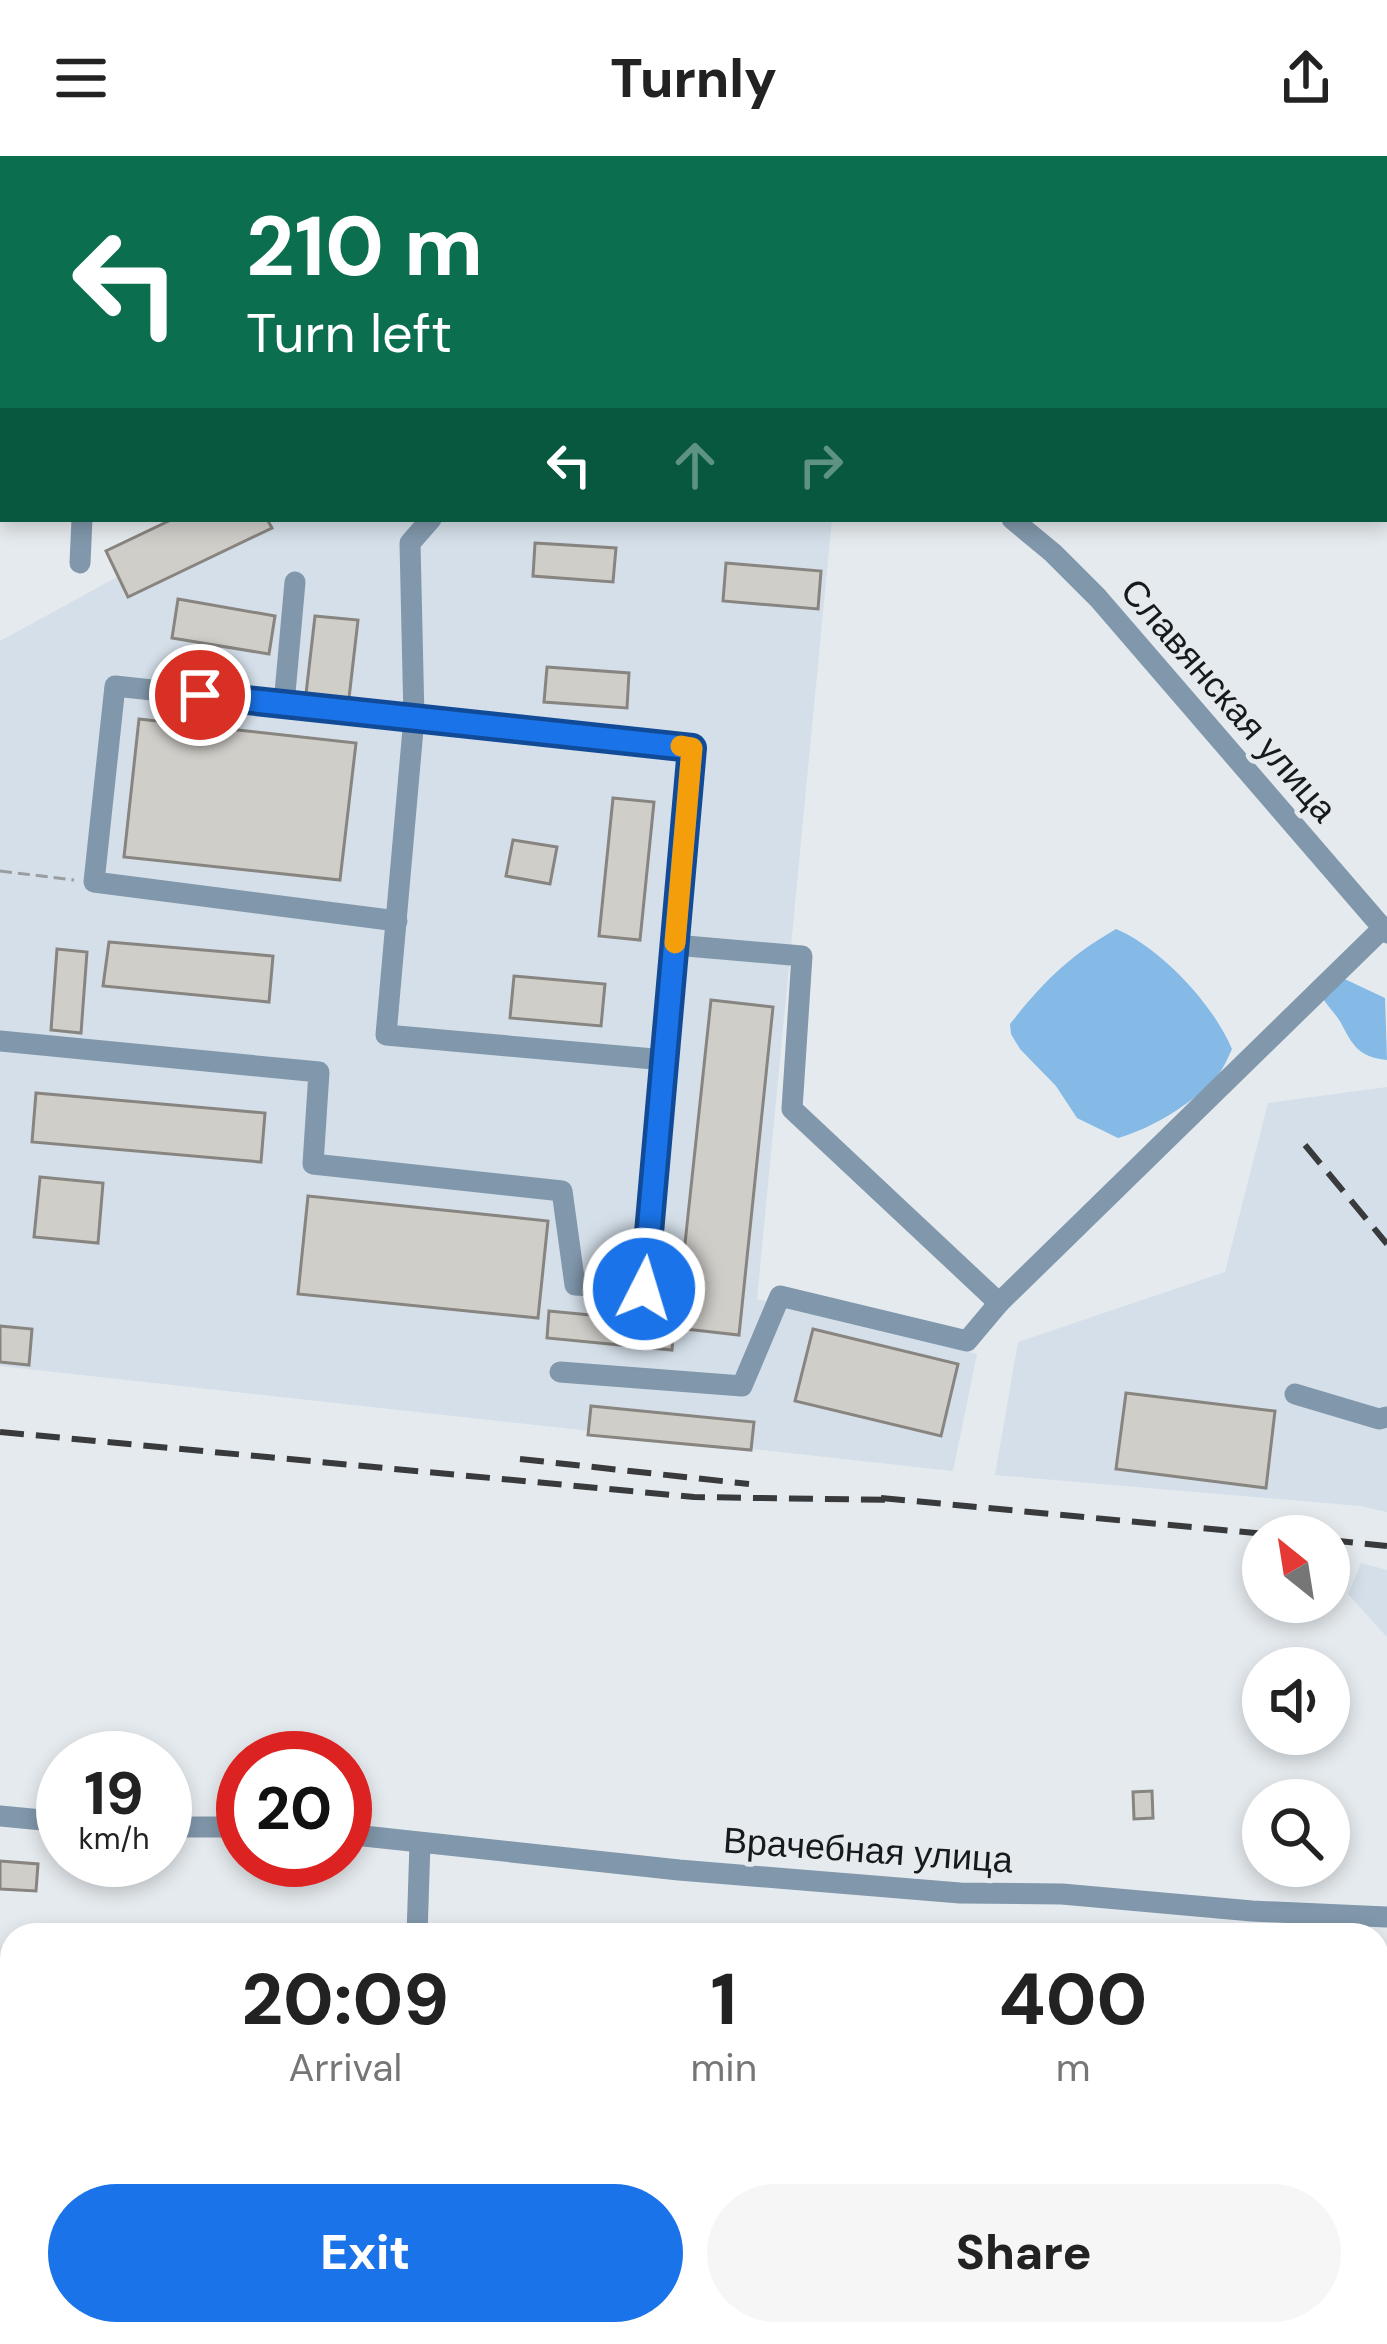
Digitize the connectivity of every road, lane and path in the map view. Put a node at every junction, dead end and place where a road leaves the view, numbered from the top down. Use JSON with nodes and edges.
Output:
{"nodes":[{"id":1,"x":82,"y":522,"type":"edge"},
{"id":2,"x":428,"y":522,"type":"edge"},
{"id":3,"x":1016,"y":522,"type":"edge"},
{"id":4,"x":80,"y":563,"type":"dead end"},
{"id":5,"x":295,"y":582,"type":"dead end"},
{"id":6,"x":284,"y":704,"type":"junction"},
{"id":7,"x":414,"y":718,"type":"junction"},
{"id":8,"x":0,"y":872,"type":"edge"},
{"id":9,"x":94,"y":882,"type":"junction"},
{"id":10,"x":397,"y":921,"type":"junction"},
{"id":11,"x":1385,"y":930,"type":"edge"},
{"id":12,"x":675,"y":945,"type":"junction"},
{"id":13,"x":0,"y":1041,"type":"edge"},
{"id":14,"x":664,"y":1060,"type":"junction"},
{"id":15,"x":998,"y":1303,"type":"junction"},
{"id":16,"x":560,"y":1372,"type":"dead end"},
{"id":17,"x":1295,"y":1394,"type":"dead end"},
{"id":18,"x":1387,"y":1417,"type":"edge"},
{"id":19,"x":0,"y":1816,"type":"edge"},
{"id":20,"x":36,"y":1819,"type":"edge"},
{"id":21,"x":372,"y":1837,"type":"edge"},
{"id":22,"x":420,"y":1843,"type":"junction"},
{"id":23,"x":1387,"y":1917,"type":"edge"},
{"id":24,"x":417,"y":1923,"type":"edge"}],
"edges":[{"from":1,"to":4,"type":"street"},
{"from":2,"to":7,"type":"street"},
{"from":3,"to":11,"type":"street","name":"Славянская улица"},
{"from":5,"to":6,"type":"street"},
{"from":6,"to":7,"type":"street"},
{"from":6,"to":9,"type":"street"},
{"from":7,"to":10,"type":"street"},
{"from":7,"to":12,"type":"street"},
{"from":8,"to":9,"type":"path"},
{"from":9,"to":10,"type":"street"},
{"from":10,"to":14,"type":"street"},
{"from":11,"to":15,"type":"street"},
{"from":12,"to":14,"type":"street"},
{"from":12,"to":15,"type":"street"},
{"from":13,"to":14,"type":"street"},
{"from":15,"to":16,"type":"street"},
{"from":17,"to":18,"type":"street"},
{"from":19,"to":20,"type":"street"},
{"from":21,"to":22,"type":"street","name":"Врачебная улица"},
{"from":22,"to":23,"type":"street","name":"Врачебная улица"},
{"from":22,"to":24,"type":"street"}]}
